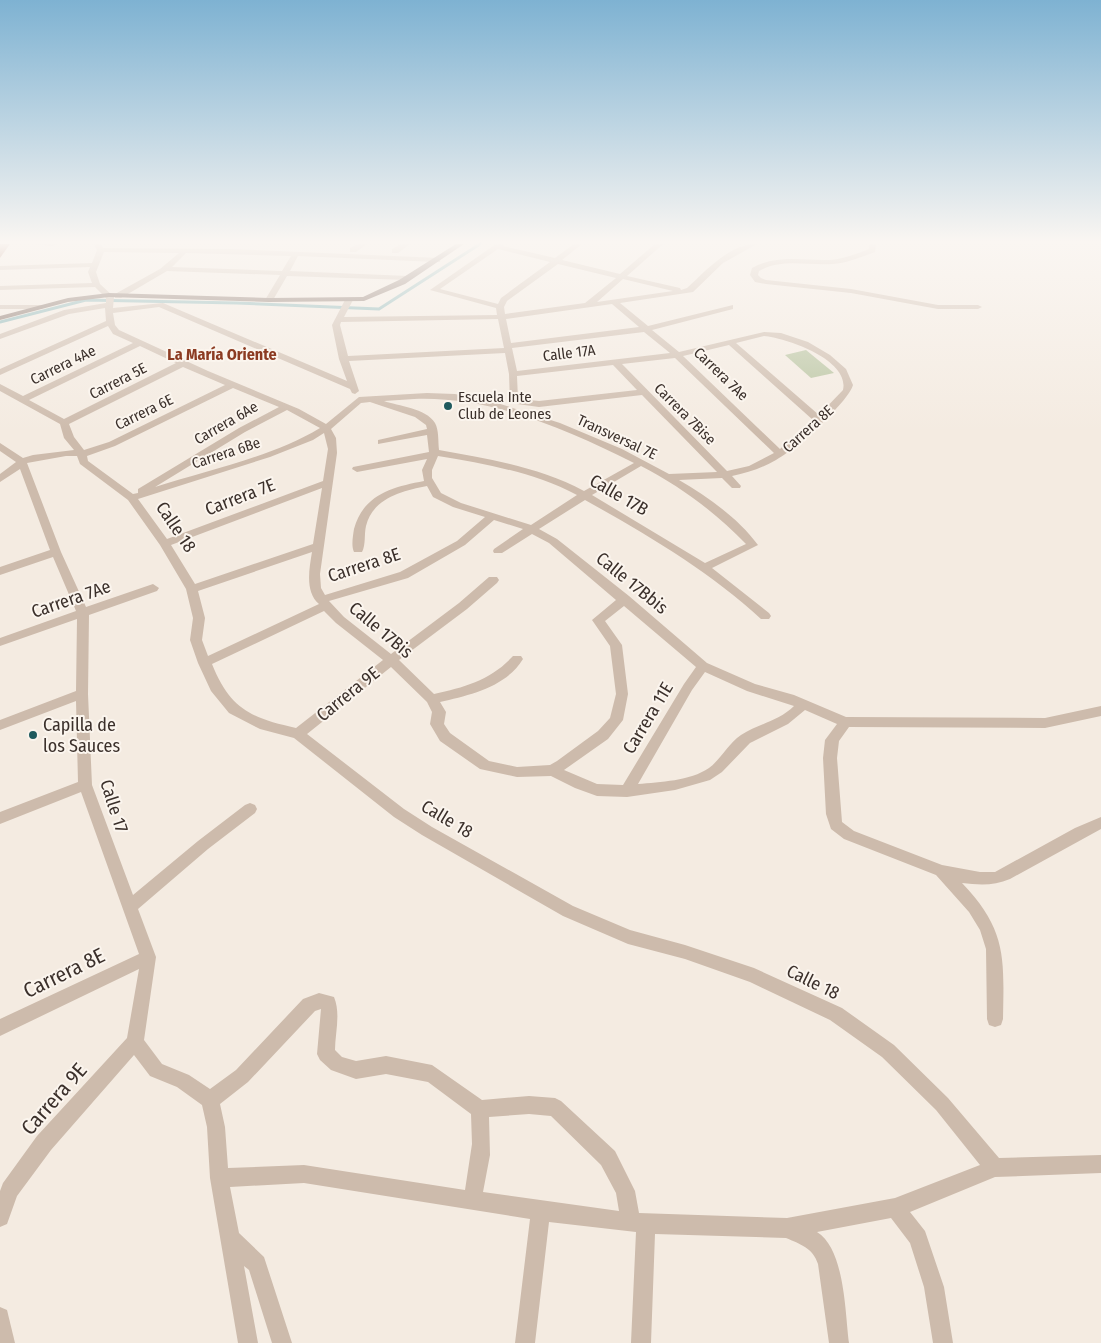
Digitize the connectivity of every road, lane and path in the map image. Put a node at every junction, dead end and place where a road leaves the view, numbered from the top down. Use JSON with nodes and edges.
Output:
{"nodes":[{"id":1,"x":42,"y":307,"type":"joint"},
{"id":2,"x":85,"y":307,"type":"edge"},
{"id":3,"x":111,"y":307,"type":"edge"},
{"id":4,"x":164,"y":307,"type":"edge"},
{"id":5,"x":346,"y":307,"type":"edge"},
{"id":6,"x":500,"y":307,"type":"edge"},
{"id":7,"x":576,"y":307,"type":"edge"},
{"id":8,"x":620,"y":307,"type":"edge"},
{"id":9,"x":730,"y":307,"type":"dead end"},
{"id":10,"x":936,"y":307,"type":"edge"},
{"id":11,"x":978,"y":307,"type":"dead end"},
{"id":12,"x":0,"y":308,"type":"edge"},
{"id":13,"x":502,"y":317,"type":"junction"},
{"id":14,"x":0,"y":318,"type":"edge"},
{"id":15,"x":339,"y":320,"type":"junction"},
{"id":16,"x":110,"y":322,"type":"junction"},
{"id":17,"x":646,"y":329,"type":"junction"},
{"id":18,"x":775,"y":334,"type":"joint"},
{"id":19,"x":0,"y":337,"type":"edge"},
{"id":20,"x":730,"y":342,"type":"junction"},
{"id":21,"x":140,"y":343,"type":"junction"},
{"id":22,"x":508,"y":348,"type":"junction"},
{"id":23,"x":677,"y":355,"type":"junction"},
{"id":24,"x":614,"y":361,"type":"junction"},
{"id":25,"x":183,"y":363,"type":"junction"},
{"id":26,"x":345,"y":363,"type":"junction"},
{"id":27,"x":0,"y":372,"type":"edge"},
{"id":28,"x":325,"y":374,"type":"junction"},
{"id":29,"x":513,"y":374,"type":"junction"},
{"id":30,"x":232,"y":386,"type":"junction"},
{"id":31,"x":0,"y":387,"type":"edge"},
{"id":32,"x":353,"y":387,"type":"junction"},
{"id":33,"x":643,"y":392,"type":"junction"},
{"id":34,"x":24,"y":399,"type":"junction"},
{"id":35,"x":359,"y":400,"type":"junction"},
{"id":36,"x":373,"y":400,"type":"junction"},
{"id":37,"x":513,"y":401,"type":"junction"},
{"id":38,"x":499,"y":406,"type":"junction"},
{"id":39,"x":284,"y":407,"type":"junction"},
{"id":40,"x":818,"y":419,"type":"junction"},
{"id":41,"x":64,"y":423,"type":"junction"},
{"id":42,"x":326,"y":428,"type":"junction"},
{"id":43,"x":433,"y":431,"type":"junction"},
{"id":44,"x":381,"y":442,"type":"dead end"},
{"id":45,"x":0,"y":446,"type":"edge"},
{"id":46,"x":81,"y":453,"type":"junction"},
{"id":47,"x":433,"y":453,"type":"junction"},
{"id":48,"x":780,"y":454,"type":"junction"},
{"id":49,"x":27,"y":460,"type":"junction"},
{"id":50,"x":640,"y":463,"type":"junction"},
{"id":51,"x":357,"y":469,"type":"dead end"},
{"id":52,"x":724,"y":474,"type":"junction"},
{"id":53,"x":666,"y":477,"type":"junction"},
{"id":54,"x":0,"y":479,"type":"edge"},
{"id":55,"x":327,"y":483,"type":"junction"},
{"id":56,"x":428,"y":483,"type":"junction"},
{"id":57,"x":736,"y":486,"type":"dead end"},
{"id":58,"x":585,"y":494,"type":"junction"},
{"id":59,"x":132,"y":498,"type":"junction"},
{"id":60,"x":494,"y":516,"type":"junction"},
{"id":61,"x":530,"y":528,"type":"junction"},
{"id":62,"x":165,"y":544,"type":"junction"},
{"id":63,"x":318,"y":546,"type":"junction"},
{"id":64,"x":358,"y":550,"type":"dead end"},
{"id":65,"x":498,"y":551,"type":"dead end"},
{"id":66,"x":56,"y":552,"type":"junction"},
{"id":67,"x":706,"y":567,"type":"junction"},
{"id":68,"x":0,"y":571,"type":"edge"},
{"id":69,"x":493,"y":580,"type":"dead end"},
{"id":70,"x":153,"y":588,"type":"dead end"},
{"id":71,"x":192,"y":590,"type":"junction"},
{"id":72,"x":625,"y":599,"type":"junction"},
{"id":73,"x":324,"y":603,"type":"junction"},
{"id":74,"x":83,"y":613,"type":"junction"},
{"id":75,"x":765,"y":616,"type":"dead end"},
{"id":76,"x":0,"y":642,"type":"edge"},
{"id":77,"x":517,"y":659,"type":"dead end"},
{"id":78,"x":391,"y":660,"type":"junction"},
{"id":79,"x":204,"y":663,"type":"junction"},
{"id":80,"x":703,"y":666,"type":"junction"},
{"id":81,"x":82,"y":694,"type":"junction"},
{"id":82,"x":432,"y":699,"type":"junction"},
{"id":83,"x":803,"y":704,"type":"junction"},
{"id":84,"x":1101,"y":711,"type":"edge"},
{"id":85,"x":845,"y":722,"type":"junction"},
{"id":86,"x":0,"y":725,"type":"edge"},
{"id":87,"x":298,"y":734,"type":"junction"},
{"id":88,"x":552,"y":770,"type":"junction"},
{"id":89,"x":85,"y":785,"type":"junction"},
{"id":90,"x":627,"y":791,"type":"junction"},
{"id":91,"x":250,"y":809,"type":"dead end"},
{"id":92,"x":0,"y":818,"type":"edge"},
{"id":93,"x":1101,"y":823,"type":"edge"},
{"id":94,"x":941,"y":870,"type":"junction"},
{"id":95,"x":129,"y":908,"type":"junction"},
{"id":96,"x":148,"y":957,"type":"junction"},
{"id":97,"x":996,"y":1019,"type":"dead end"},
{"id":98,"x":0,"y":1028,"type":"edge"},
{"id":99,"x":135,"y":1042,"type":"junction"},
{"id":100,"x":210,"y":1100,"type":"junction"},
{"id":101,"x":479,"y":1109,"type":"junction"},
{"id":102,"x":1101,"y":1164,"type":"edge"},
{"id":103,"x":995,"y":1168,"type":"junction"},
{"id":104,"x":219,"y":1178,"type":"junction"},
{"id":105,"x":472,"y":1200,"type":"junction"},
{"id":106,"x":895,"y":1208,"type":"junction"},
{"id":107,"x":541,"y":1211,"type":"junction"},
{"id":108,"x":0,"y":1217,"type":"edge"},
{"id":109,"x":638,"y":1223,"type":"junction"},
{"id":110,"x":787,"y":1228,"type":"junction"},
{"id":111,"x":229,"y":1238,"type":"junction"},
{"id":112,"x":0,"y":1317,"type":"edge"},
{"id":113,"x":6,"y":1343,"type":"edge"},
{"id":114,"x":248,"y":1343,"type":"edge"},
{"id":115,"x":282,"y":1343,"type":"edge"},
{"id":116,"x":526,"y":1343,"type":"edge"},
{"id":117,"x":641,"y":1343,"type":"edge"},
{"id":118,"x":839,"y":1343,"type":"edge"},
{"id":119,"x":943,"y":1343,"type":"edge"}],
"edges":[{"from":1,"to":12,"type":"street"},
{"from":1,"to":14,"type":"main road"},
{"from":2,"to":19,"type":"street"},
{"from":3,"to":16,"type":"street"},
{"from":4,"to":28,"type":"street"},
{"from":5,"to":15,"type":"street"},
{"from":6,"to":13,"type":"street"},
{"from":7,"to":13,"type":"street"},
{"from":8,"to":17,"type":"street","name":"Carrera 7Ae"},
{"from":9,"to":17,"type":"street"},
{"from":10,"to":11,"type":"street"},
{"from":13,"to":15,"type":"street"},
{"from":13,"to":22,"type":"street"},
{"from":15,"to":26,"type":"street"},
{"from":16,"to":21,"type":"street"},
{"from":16,"to":27,"type":"street"},
{"from":17,"to":22,"type":"street"},
{"from":17,"to":23,"type":"street","name":"Carrera 7Ae"},
{"from":18,"to":20,"type":"street","name":"Calle 17A"},
{"from":18,"to":40,"type":"street","name":"Carrera 8E"},
{"from":20,"to":23,"type":"street","name":"Calle 17A"},
{"from":20,"to":40,"type":"street"},
{"from":21,"to":25,"type":"street"},
{"from":21,"to":34,"type":"street","name":"Carrera 4Ae"},
{"from":22,"to":26,"type":"street"},
{"from":22,"to":29,"type":"street"},
{"from":23,"to":24,"type":"street","name":"Calle 17A"},
{"from":23,"to":48,"type":"street","name":"Carrera 7Ae"},
{"from":24,"to":29,"type":"street","name":"Calle 17A"},
{"from":24,"to":33,"type":"street","name":"Carrera 7Bise"},
{"from":25,"to":30,"type":"street"},
{"from":25,"to":41,"type":"street","name":"Carrera 5E"},
{"from":26,"to":28,"type":"street"},
{"from":26,"to":32,"type":"street"},
{"from":28,"to":32,"type":"street"},
{"from":29,"to":37,"type":"street"},
{"from":30,"to":39,"type":"street"},
{"from":30,"to":46,"type":"street","name":"Carrera 6E"},
{"from":31,"to":34,"type":"street"},
{"from":32,"to":35,"type":"street"},
{"from":33,"to":37,"type":"street"},
{"from":33,"to":52,"type":"street","name":"Carrera 7Bise"},
{"from":34,"to":41,"type":"street"},
{"from":35,"to":36,"type":"street","name":"Transversal 7E"},
{"from":35,"to":42,"type":"street","name":"Carrera 6Be"},
{"from":36,"to":38,"type":"street","name":"Transversal 7E"},
{"from":36,"to":43,"type":"street"},
{"from":37,"to":38,"type":"street"},
{"from":38,"to":50,"type":"street","name":"Transversal 7E"},
{"from":39,"to":42,"type":"street"},
{"from":39,"to":59,"type":"street","name":"Carrera 6Ae"},
{"from":40,"to":48,"type":"street","name":"Carrera 8E"},
{"from":41,"to":46,"type":"street","name":"Calle 18"},
{"from":42,"to":55,"type":"street"},
{"from":42,"to":59,"type":"street","name":"Carrera 6Be"},
{"from":43,"to":44,"type":"street"},
{"from":43,"to":47,"type":"street"},
{"from":45,"to":49,"type":"street"},
{"from":46,"to":49,"type":"street","name":"Carrera 6E"},
{"from":46,"to":59,"type":"street","name":"Calle 18"},
{"from":47,"to":51,"type":"street"},
{"from":47,"to":56,"type":"street"},
{"from":47,"to":58,"type":"street","name":"Calle 17B"},
{"from":48,"to":52,"type":"street","name":"Carrera 8E"},
{"from":49,"to":54,"type":"street"},
{"from":49,"to":66,"type":"street","name":"Calle 17"},
{"from":50,"to":53,"type":"street","name":"Transversal 7E"},
{"from":50,"to":58,"type":"street"},
{"from":52,"to":53,"type":"street","name":"Carrera 8E"},
{"from":52,"to":57,"type":"street","name":"Carrera 7Bise"},
{"from":53,"to":67,"type":"street","name":"Transversal 7E"},
{"from":55,"to":62,"type":"street","name":"Carrera 7E"},
{"from":55,"to":63,"type":"street"},
{"from":56,"to":60,"type":"street","name":"Calle 17Bbis"},
{"from":56,"to":64,"type":"street"},
{"from":58,"to":61,"type":"street"},
{"from":58,"to":67,"type":"street","name":"Calle 17B"},
{"from":59,"to":62,"type":"street","name":"Calle 18"},
{"from":60,"to":61,"type":"street","name":"Calle 17Bbis"},
{"from":60,"to":73,"type":"street","name":"Carrera 8E"},
{"from":61,"to":65,"type":"street"},
{"from":61,"to":72,"type":"street","name":"Calle 17Bbis"},
{"from":62,"to":71,"type":"street","name":"Calle 18"},
{"from":63,"to":71,"type":"street"},
{"from":63,"to":73,"type":"street"},
{"from":66,"to":68,"type":"street"},
{"from":66,"to":74,"type":"street","name":"Calle 17"},
{"from":67,"to":75,"type":"street","name":"Calle 17B"},
{"from":69,"to":78,"type":"street","name":"Carrera 9E"},
{"from":70,"to":74,"type":"street","name":"Carrera 7Ae"},
{"from":71,"to":79,"type":"street","name":"Calle 18"},
{"from":72,"to":80,"type":"street","name":"Calle 17Bbis"},
{"from":72,"to":88,"type":"street"},
{"from":73,"to":78,"type":"street","name":"Calle 17Bis"},
{"from":73,"to":79,"type":"street","name":"Carrera 8E"},
{"from":74,"to":76,"type":"street","name":"Carrera 7Ae"},
{"from":74,"to":81,"type":"street","name":"Calle 17"},
{"from":77,"to":82,"type":"street"},
{"from":78,"to":82,"type":"street","name":"Calle 17Bis"},
{"from":78,"to":87,"type":"street","name":"Carrera 9E"},
{"from":79,"to":87,"type":"street","name":"Calle 18"},
{"from":80,"to":83,"type":"street","name":"Calle 17Bbis"},
{"from":80,"to":90,"type":"street","name":"Carrera 11E"},
{"from":81,"to":86,"type":"street"},
{"from":81,"to":89,"type":"street","name":"Calle 17"},
{"from":82,"to":88,"type":"street"},
{"from":83,"to":85,"type":"street","name":"Calle 17Bbis"},
{"from":83,"to":90,"type":"street"},
{"from":84,"to":85,"type":"street"},
{"from":85,"to":94,"type":"street"},
{"from":87,"to":103,"type":"street","name":"Calle 18"},
{"from":88,"to":90,"type":"street"},
{"from":89,"to":92,"type":"street"},
{"from":89,"to":95,"type":"street","name":"Calle 17"},
{"from":91,"to":95,"type":"street"},
{"from":93,"to":94,"type":"street"},
{"from":94,"to":97,"type":"street"},
{"from":95,"to":96,"type":"street","name":"Calle 17"},
{"from":96,"to":98,"type":"street","name":"Carrera 8E"},
{"from":96,"to":99,"type":"street","name":"Calle 17"},
{"from":99,"to":100,"type":"street"},
{"from":99,"to":108,"type":"street","name":"Carrera 9E"},
{"from":100,"to":101,"type":"street"},
{"from":100,"to":104,"type":"street"},
{"from":101,"to":105,"type":"street"},
{"from":101,"to":109,"type":"street"},
{"from":102,"to":103,"type":"street"},
{"from":103,"to":106,"type":"street"},
{"from":104,"to":105,"type":"street"},
{"from":104,"to":111,"type":"street"},
{"from":105,"to":107,"type":"street"},
{"from":106,"to":110,"type":"street"},
{"from":106,"to":119,"type":"street"},
{"from":107,"to":109,"type":"street"},
{"from":107,"to":116,"type":"street"},
{"from":109,"to":110,"type":"street"},
{"from":109,"to":117,"type":"street"},
{"from":110,"to":118,"type":"street"},
{"from":111,"to":114,"type":"street"},
{"from":111,"to":115,"type":"street"},
{"from":112,"to":113,"type":"street"}]}
